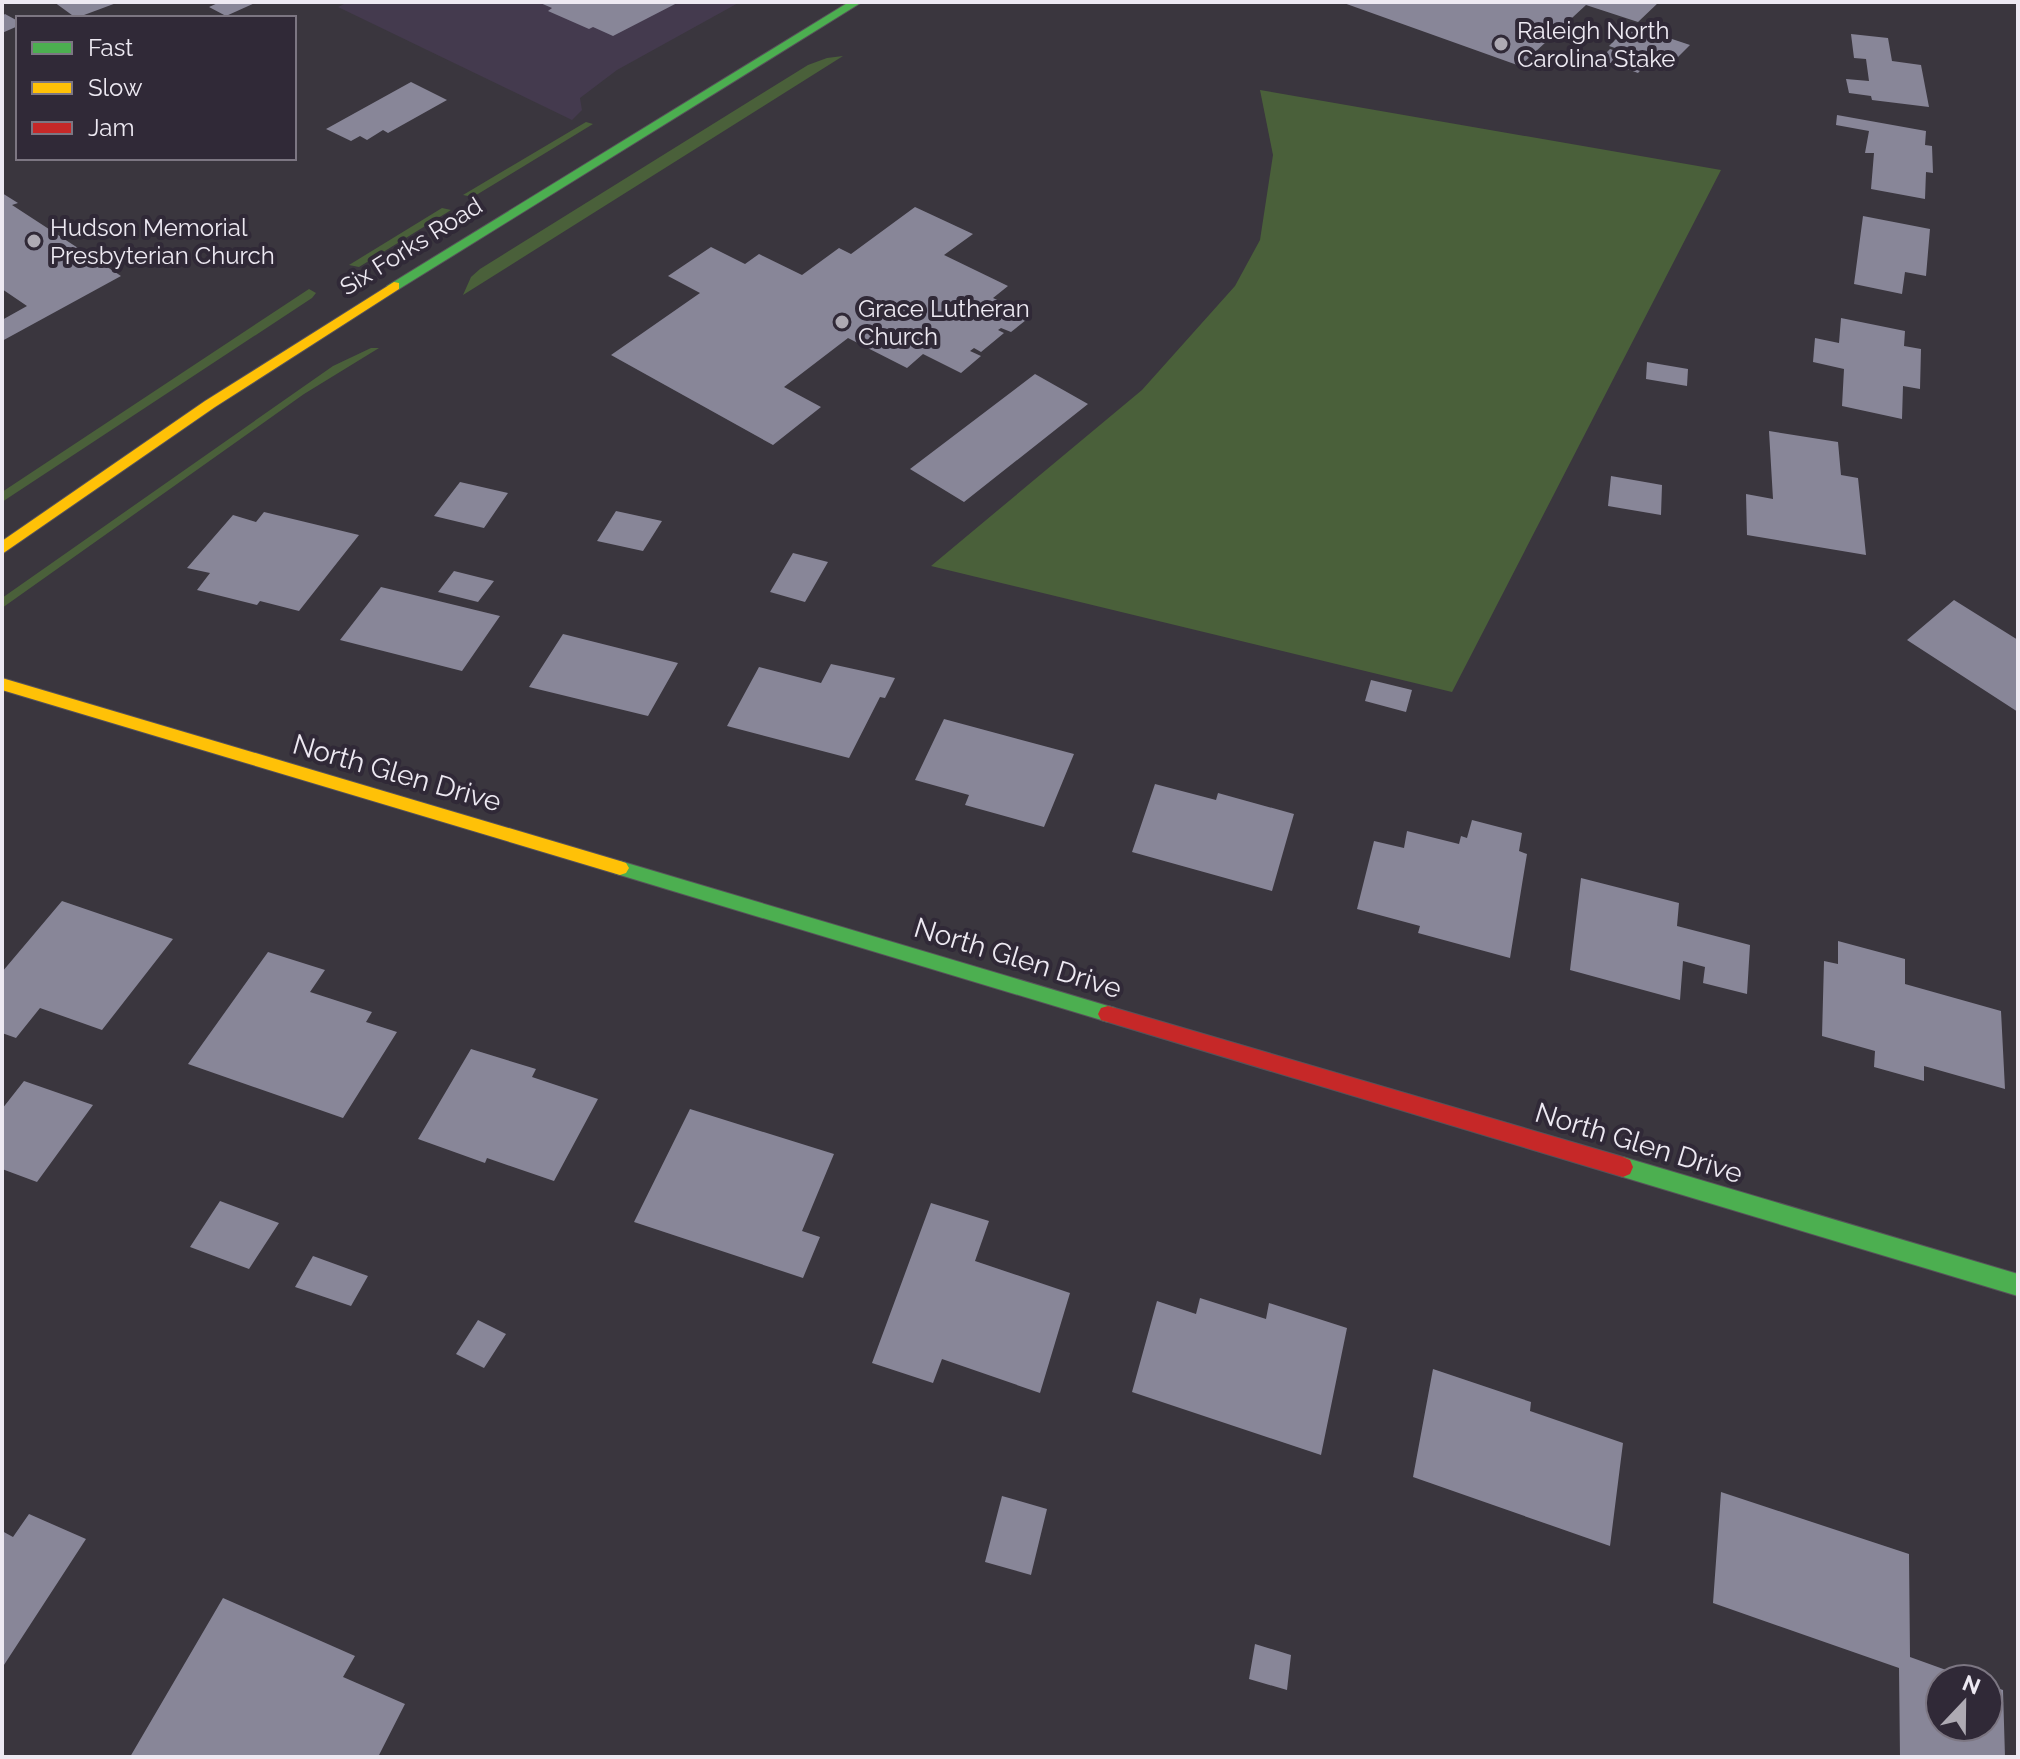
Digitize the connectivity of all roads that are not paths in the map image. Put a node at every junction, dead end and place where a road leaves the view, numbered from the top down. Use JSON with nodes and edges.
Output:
{"nodes":[{"id":1,"x":857,"y":2,"type":"edge"},
{"id":2,"x":2,"y":549,"type":"edge"},
{"id":3,"x":2,"y":684,"type":"edge"},
{"id":4,"x":2018,"y":1285,"type":"edge"}],
"edges":[{"from":1,"to":2,"type":"street","name":"Six Forks Road"},
{"from":3,"to":4,"type":"street","name":"North Glen Drive"}]}
